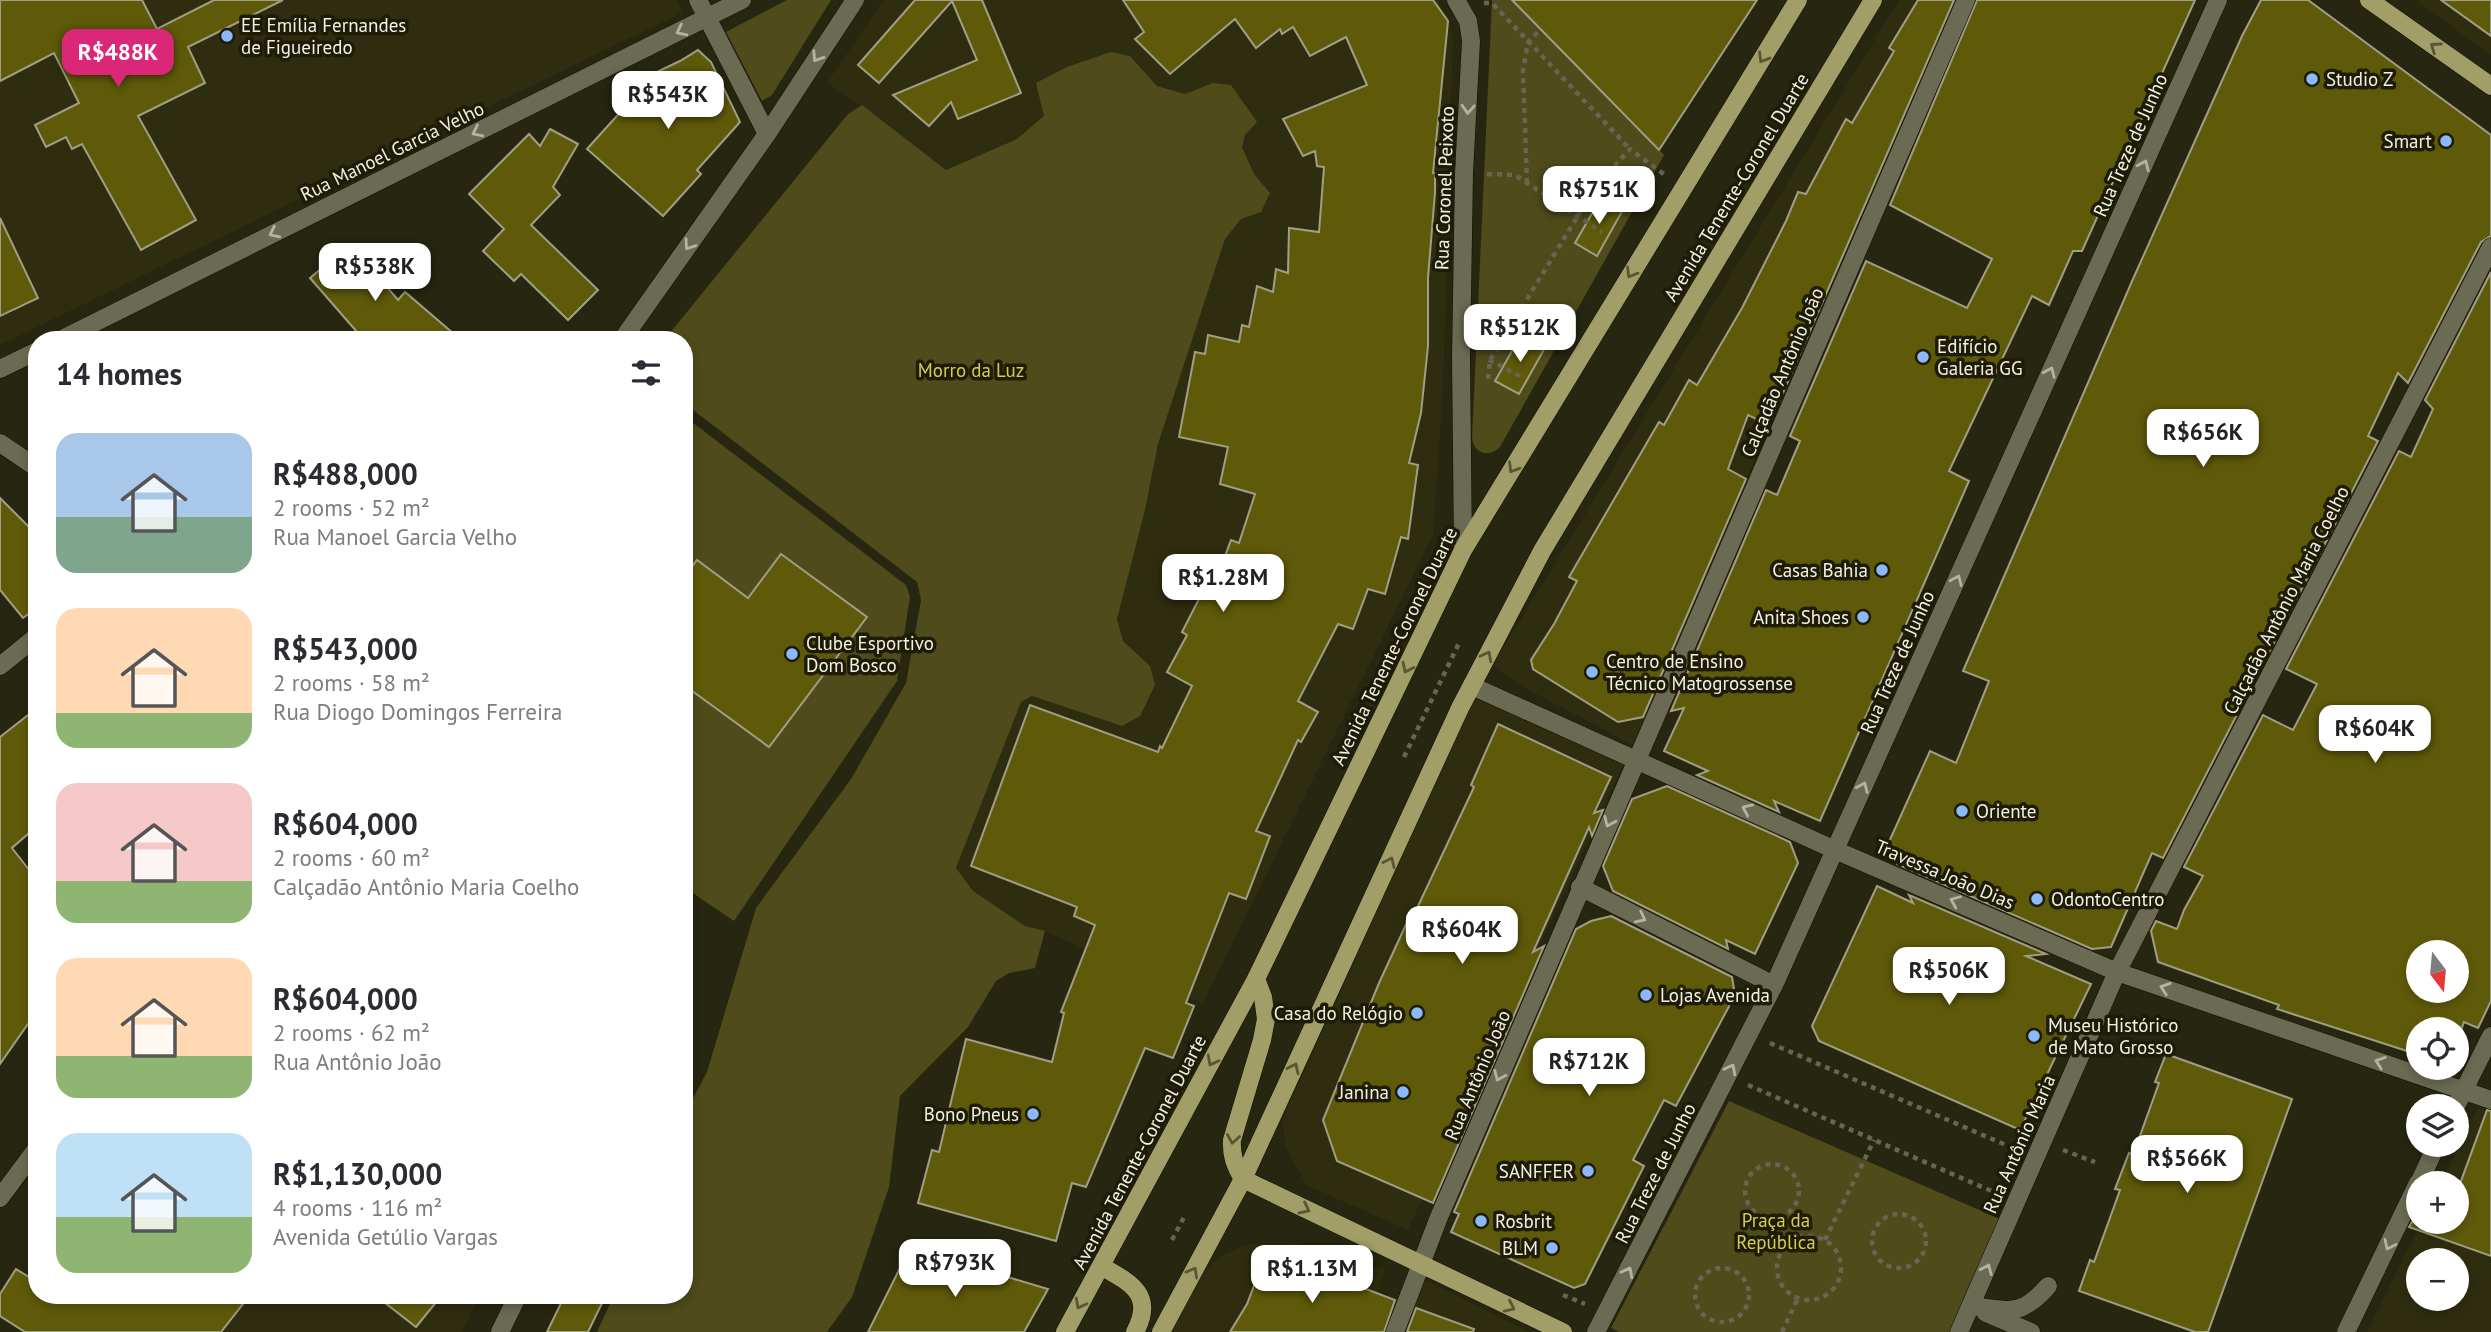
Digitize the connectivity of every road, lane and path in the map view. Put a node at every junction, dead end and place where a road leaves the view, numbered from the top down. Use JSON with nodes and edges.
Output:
{"nodes":[{"id":1,"x":698,"y":0,"type":"edge"},
{"id":2,"x":742,"y":0,"type":"edge"},
{"id":3,"x":855,"y":0,"type":"edge"},
{"id":4,"x":1798,"y":0,"type":"edge"},
{"id":5,"x":1873,"y":0,"type":"edge"},
{"id":6,"x":1966,"y":0,"type":"edge"},
{"id":7,"x":2218,"y":0,"type":"edge"},
{"id":8,"x":2369,"y":0,"type":"edge"},
{"id":9,"x":1457,"y":1,"type":"edge"},
{"id":10,"x":707,"y":18,"type":"junction"},
{"id":11,"x":1540,"y":30,"type":"dead end"},
{"id":12,"x":1528,"y":42,"type":"junction"},
{"id":13,"x":2491,"y":86,"type":"edge"},
{"id":14,"x":767,"y":134,"type":"junction"},
{"id":15,"x":1630,"y":149,"type":"junction"},
{"id":16,"x":1464,"y":173,"type":"junction"},
{"id":17,"x":1527,"y":183,"type":"junction"},
{"id":18,"x":1683,"y":188,"type":"junction"},
{"id":19,"x":1577,"y":217,"type":"junction"},
{"id":20,"x":1602,"y":232,"type":"dead end"},
{"id":21,"x":2491,"y":247,"type":"edge"},
{"id":22,"x":78,"y":331,"type":"edge"},
{"id":23,"x":628,"y":331,"type":"edge"},
{"id":24,"x":28,"y":355,"type":"edge"},
{"id":25,"x":1461,"y":358,"type":"junction"},
{"id":26,"x":1490,"y":360,"type":"junction"},
{"id":27,"x":0,"y":369,"type":"edge"},
{"id":28,"x":1522,"y":377,"type":"dead end"},
{"id":29,"x":1487,"y":388,"type":"dead end"},
{"id":30,"x":0,"y":443,"type":"edge"},
{"id":31,"x":28,"y":462,"type":"edge"},
{"id":32,"x":1463,"y":550,"type":"junction"},
{"id":33,"x":28,"y":643,"type":"edge"},
{"id":34,"x":1460,"y":643,"type":"dead end"},
{"id":35,"x":0,"y":666,"type":"edge"},
{"id":36,"x":1472,"y":686,"type":"junction"},
{"id":37,"x":1404,"y":757,"type":"dead end"},
{"id":38,"x":1637,"y":760,"type":"junction"},
{"id":39,"x":1835,"y":850,"type":"junction"},
{"id":40,"x":1580,"y":887,"type":"junction"},
{"id":41,"x":2118,"y":972,"type":"junction"},
{"id":42,"x":1256,"y":979,"type":"junction"},
{"id":43,"x":1774,"y":985,"type":"junction"},
{"id":44,"x":2491,"y":1036,"type":"edge"},
{"id":45,"x":1763,"y":1053,"type":"dead end"},
{"id":46,"x":1753,"y":1075,"type":"dead end"},
{"id":47,"x":2449,"y":1094,"type":"edge"},
{"id":48,"x":2462,"y":1094,"type":"edge"},
{"id":49,"x":2469,"y":1099,"type":"edge"},
{"id":50,"x":2491,"y":1100,"type":"edge"},
{"id":51,"x":1874,"y":1140,"type":"junction"},
{"id":52,"x":2056,"y":1148,"type":"dead end"},
{"id":53,"x":2023,"y":1153,"type":"dead end"},
{"id":54,"x":28,"y":1161,"type":"edge"},
{"id":55,"x":2095,"y":1162,"type":"dead end"},
{"id":56,"x":1243,"y":1179,"type":"junction"},
{"id":57,"x":2003,"y":1196,"type":"dead end"},
{"id":58,"x":0,"y":1198,"type":"edge"},
{"id":59,"x":1752,"y":1209,"type":"joint"},
{"id":60,"x":2406,"y":1210,"type":"edge"},
{"id":61,"x":1184,"y":1217,"type":"dead end"},
{"id":62,"x":1172,"y":1240,"type":"dead end"},
{"id":63,"x":1825,"y":1240,"type":"junction"},
{"id":64,"x":1878,"y":1259,"type":"joint"},
{"id":65,"x":1419,"y":1264,"type":"junction"},
{"id":66,"x":1101,"y":1266,"type":"junction"},
{"id":67,"x":2048,"y":1286,"type":"dead end"},
{"id":68,"x":1563,"y":1295,"type":"dead end"},
{"id":69,"x":1798,"y":1298,"type":"junction"},
{"id":70,"x":1695,"y":1300,"type":"joint"},
{"id":71,"x":514,"y":1304,"type":"edge"},
{"id":72,"x":1589,"y":1306,"type":"dead end"},
{"id":73,"x":1971,"y":1306,"type":"junction"},
{"id":74,"x":500,"y":1332,"type":"edge"},
{"id":75,"x":1065,"y":1332,"type":"edge"},
{"id":76,"x":1135,"y":1332,"type":"edge"},
{"id":77,"x":1161,"y":1332,"type":"edge"},
{"id":78,"x":1395,"y":1332,"type":"edge"},
{"id":79,"x":1563,"y":1332,"type":"edge"},
{"id":80,"x":1596,"y":1332,"type":"edge"},
{"id":81,"x":1782,"y":1332,"type":"edge"},
{"id":82,"x":1959,"y":1332,"type":"edge"},
{"id":83,"x":2031,"y":1332,"type":"edge"},
{"id":84,"x":2346,"y":1332,"type":"edge"}],
"edges":[{"from":1,"to":10,"type":"street"},
{"from":2,"to":10,"type":"street","name":"Rua Manoel Garcia Velho"},
{"from":3,"to":14,"type":"street","one_way":true},
{"from":4,"to":18,"type":"main road","name":"Avenida Tenente-Coronel Duarte","one_way":true},
{"from":36,"to":5,"type":"main road","name":"Avenida Tenente-Coronel Duarte","one_way":true},
{"from":6,"to":38,"type":"street","name":"Calçadão Antônio João"},
{"from":39,"to":7,"type":"street","name":"Rua Treze de Junho","one_way":true},
{"from":13,"to":8,"type":"main road","one_way":true},
{"from":9,"to":12,"type":"path"},
{"from":9,"to":16,"type":"street","name":"Rua Coronel Peixoto","one_way":true},
{"from":10,"to":14,"type":"street"},
{"from":10,"to":22,"type":"street","name":"Rua Manoel Garcia Velho","one_way":true},
{"from":11,"to":12,"type":"path"},
{"from":12,"to":15,"type":"path"},
{"from":12,"to":17,"type":"path"},
{"from":14,"to":23,"type":"street","one_way":true},
{"from":15,"to":18,"type":"path"},
{"from":15,"to":19,"type":"path"},
{"from":16,"to":17,"type":"path"},
{"from":16,"to":25,"type":"street","name":"Rua Coronel Peixoto"},
{"from":17,"to":19,"type":"path"},
{"from":18,"to":32,"type":"main road","name":"Avenida Tenente-Coronel Duarte","one_way":true},
{"from":19,"to":20,"type":"path"},
{"from":19,"to":26,"type":"path"},
{"from":21,"to":41,"type":"street","name":"Calçadão Antônio Maria Coelho"},
{"from":24,"to":27,"type":"street"},
{"from":25,"to":26,"type":"path"},
{"from":25,"to":32,"type":"street","name":"Rua Coronel Peixoto"},
{"from":26,"to":28,"type":"path"},
{"from":26,"to":29,"type":"path"},
{"from":30,"to":31,"type":"street"},
{"from":32,"to":42,"type":"main road","name":"Avenida Tenente-Coronel Duarte","one_way":true},
{"from":33,"to":35,"type":"street"},
{"from":34,"to":37,"type":"path"},
{"from":36,"to":38,"type":"street","name":"Travessa João Dias"},
{"from":56,"to":36,"type":"main road","name":"Avenida Tenente-Coronel Duarte","one_way":true},
{"from":39,"to":38,"type":"street","name":"Travessa João Dias","one_way":true},
{"from":38,"to":40,"type":"street","name":"Rua Antônio João","one_way":true},
{"from":41,"to":39,"type":"street","name":"Travessa João Dias","one_way":true},
{"from":39,"to":43,"type":"street","name":"Rua Treze de Junho"},
{"from":40,"to":43,"type":"street","one_way":true},
{"from":40,"to":65,"type":"street","name":"Rua Antônio João","one_way":true},
{"from":47,"to":41,"type":"street","name":"Travessa João Dias","one_way":true},
{"from":73,"to":41,"type":"street","name":"Rua Antônio Maria","one_way":true},
{"from":42,"to":56,"type":"main road","one_way":true},
{"from":42,"to":66,"type":"main road","name":"Avenida Tenente-Coronel Duarte","one_way":true},
{"from":80,"to":43,"type":"street","name":"Rua Treze de Junho","one_way":true},
{"from":44,"to":48,"type":"street"},
{"from":45,"to":53,"type":"path"},
{"from":46,"to":51,"type":"path"},
{"from":49,"to":50,"type":"street","name":"Travessa João Dias"},
{"from":51,"to":57,"type":"path"},
{"from":51,"to":63,"type":"path"},
{"from":52,"to":55,"type":"path"},
{"from":54,"to":58,"type":"street"},
{"from":56,"to":65,"type":"main road","one_way":true},
{"from":77,"to":56,"type":"main road","name":"Avenida Tenente-Coronel Duarte","one_way":true},
{"from":59,"to":59,"type":"path"},
{"from":60,"to":84,"type":"street","one_way":true},
{"from":61,"to":62,"type":"path"},
{"from":63,"to":69,"type":"path"},
{"from":63,"to":69,"type":"path"},
{"from":64,"to":64,"type":"path"},
{"from":65,"to":78,"type":"street","name":"Rua Antônio João"},
{"from":65,"to":79,"type":"main road","one_way":true},
{"from":66,"to":75,"type":"main road","name":"Avenida Tenente-Coronel Duarte","one_way":true},
{"from":66,"to":76,"type":"main road"},
{"from":67,"to":73,"type":"street"},
{"from":68,"to":72,"type":"path"},
{"from":69,"to":81,"type":"path"},
{"from":70,"to":70,"type":"path"},
{"from":71,"to":74,"type":"street"},
{"from":73,"to":82,"type":"street","name":"Rua Antônio Maria"},
{"from":73,"to":83,"type":"street"}]}
